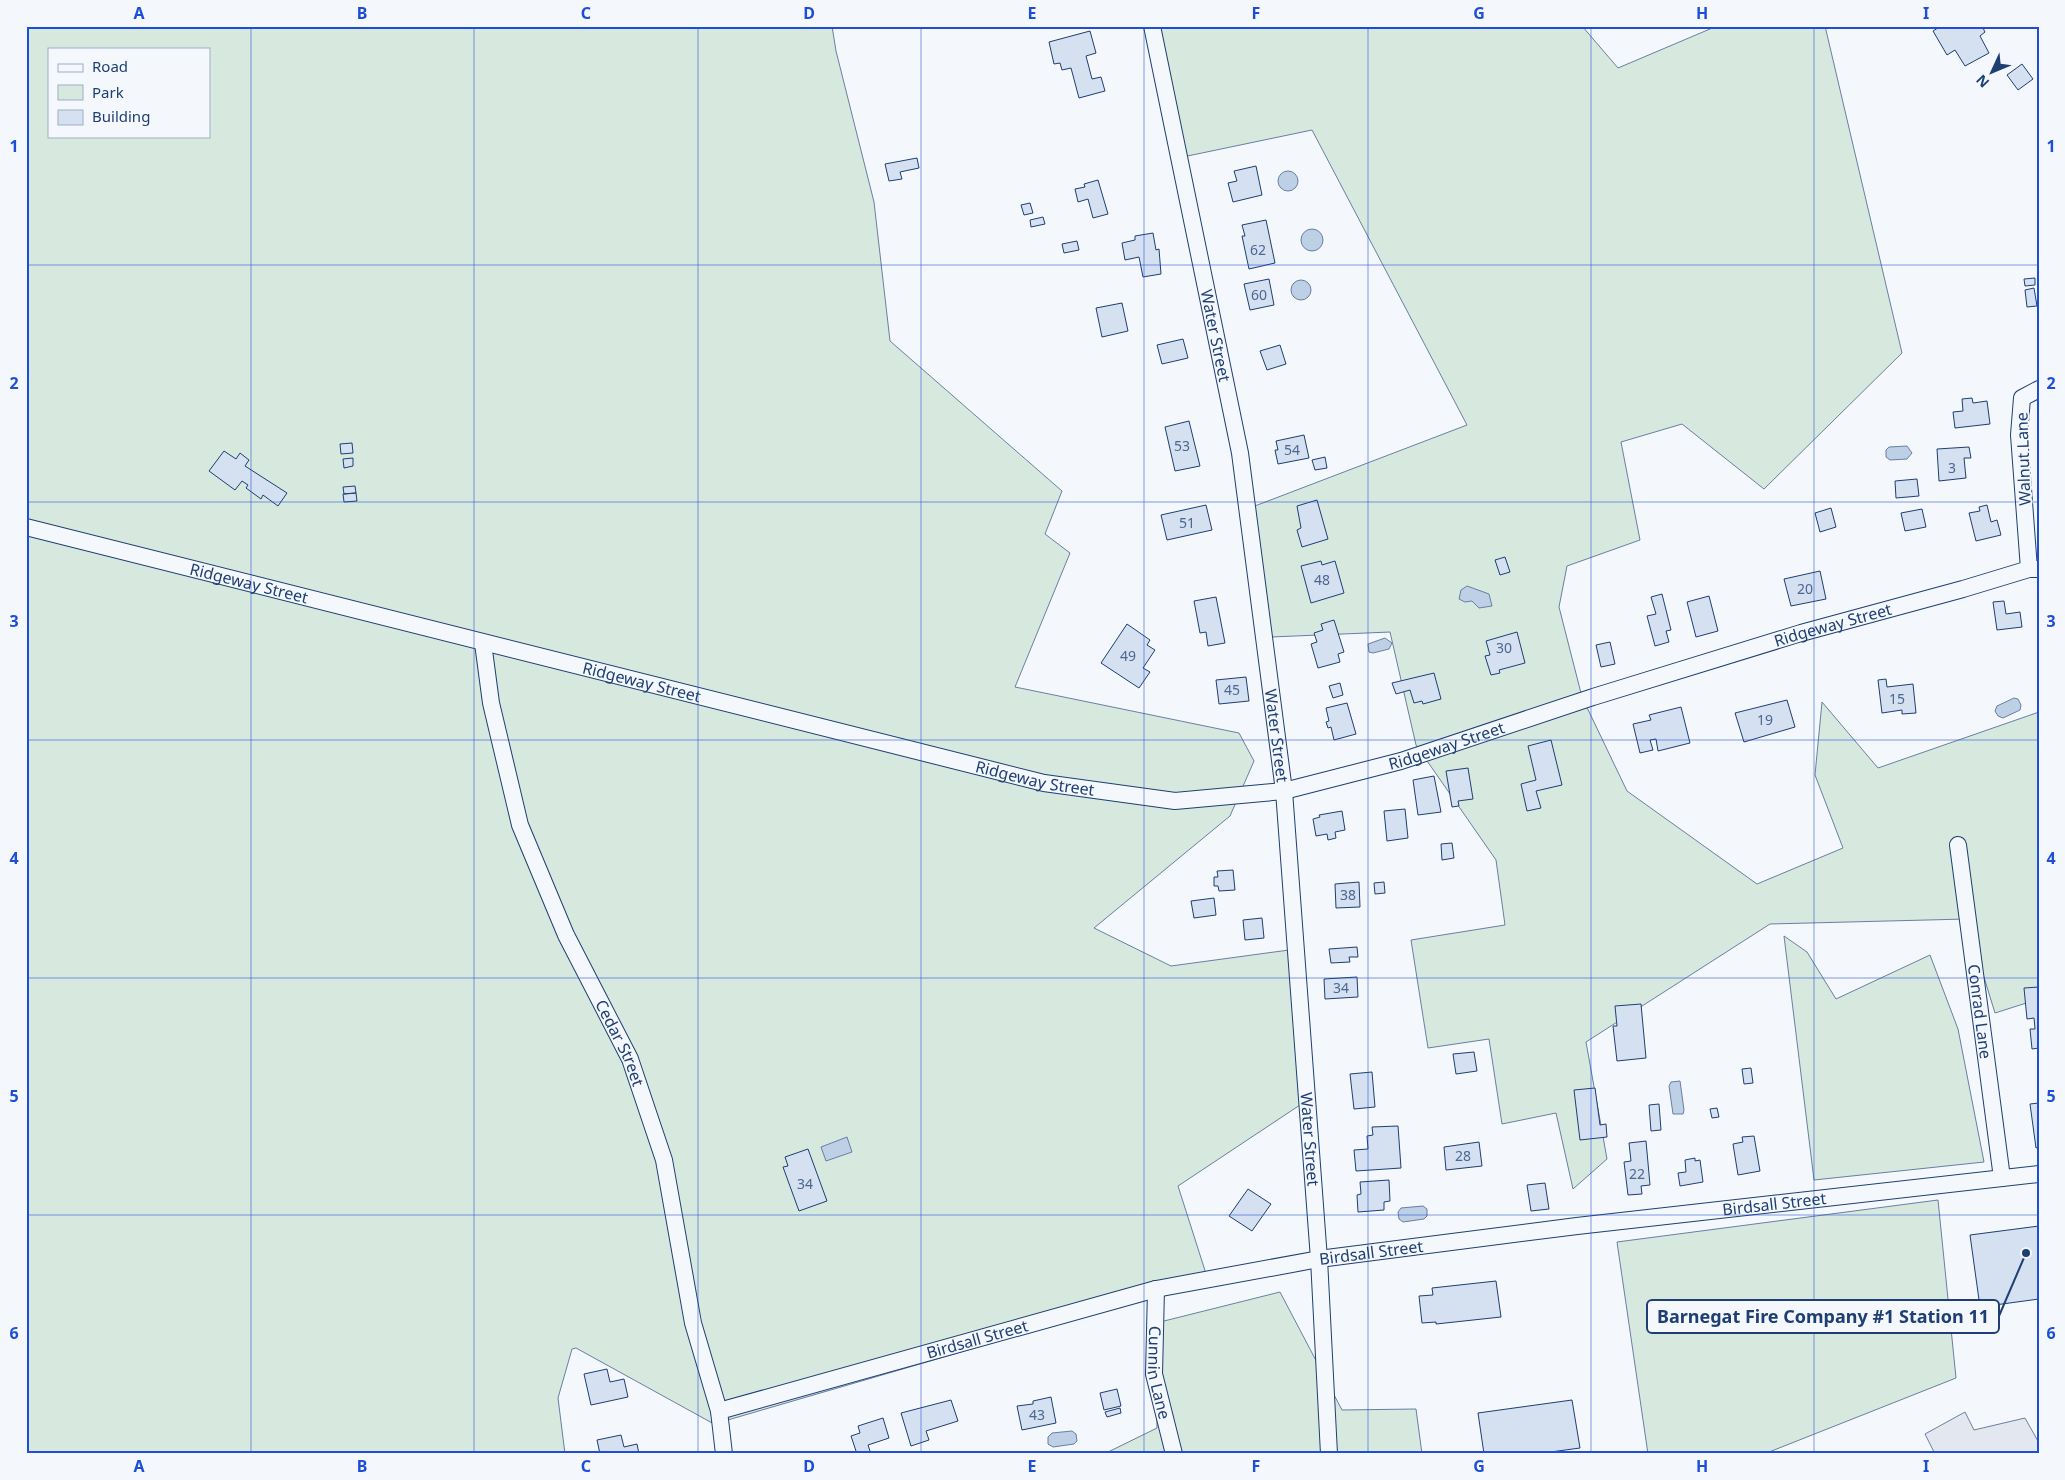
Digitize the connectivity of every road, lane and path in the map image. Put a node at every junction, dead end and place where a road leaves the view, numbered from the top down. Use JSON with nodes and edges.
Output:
{"nodes":[{"id":1,"x":1152,"y":26,"type":"edge"},
{"id":2,"x":2039,"y":389,"type":"edge"},
{"id":3,"x":26,"y":527,"type":"edge"},
{"id":4,"x":2034,"y":569,"type":"edge"},
{"id":5,"x":483,"y":643,"type":"junction"},
{"id":6,"x":1284,"y":790,"type":"junction"},
{"id":7,"x":1958,"y":845,"type":"dead end"},
{"id":8,"x":2039,"y":1174,"type":"edge"},
{"id":9,"x":2002,"y":1178,"type":"junction"},
{"id":10,"x":1319,"y":1259,"type":"junction"},
{"id":11,"x":1156,"y":1289,"type":"junction"},
{"id":12,"x":719,"y":1411,"type":"junction"},
{"id":13,"x":724,"y":1454,"type":"edge"},
{"id":14,"x":1174,"y":1454,"type":"edge"},
{"id":15,"x":1329,"y":1454,"type":"edge"}],
"edges":[{"from":1,"to":6,"type":"street","name":"Water Street"},
{"from":2,"to":4,"type":"street","name":"Walnut Lane"},
{"from":3,"to":5,"type":"street","name":"Ridgeway Street"},
{"from":4,"to":6,"type":"street","name":"Ridgeway Street"},
{"from":5,"to":6,"type":"street","name":"Ridgeway Street"},
{"from":5,"to":12,"type":"street","name":"Cedar Street"},
{"from":6,"to":10,"type":"street","name":"Water Street"},
{"from":7,"to":9,"type":"street","name":"Conrad Lane"},
{"from":8,"to":9,"type":"street","name":"Birdsall Street"},
{"from":9,"to":10,"type":"street","name":"Birdsall Street"},
{"from":10,"to":11,"type":"street","name":"Birdsall Street"},
{"from":10,"to":15,"type":"street","name":"Water Street"},
{"from":11,"to":12,"type":"street","name":"Birdsall Street"},
{"from":11,"to":14,"type":"street","name":"Cunnin Lane"},
{"from":12,"to":13,"type":"street","name":"Cedar Street"}]}
